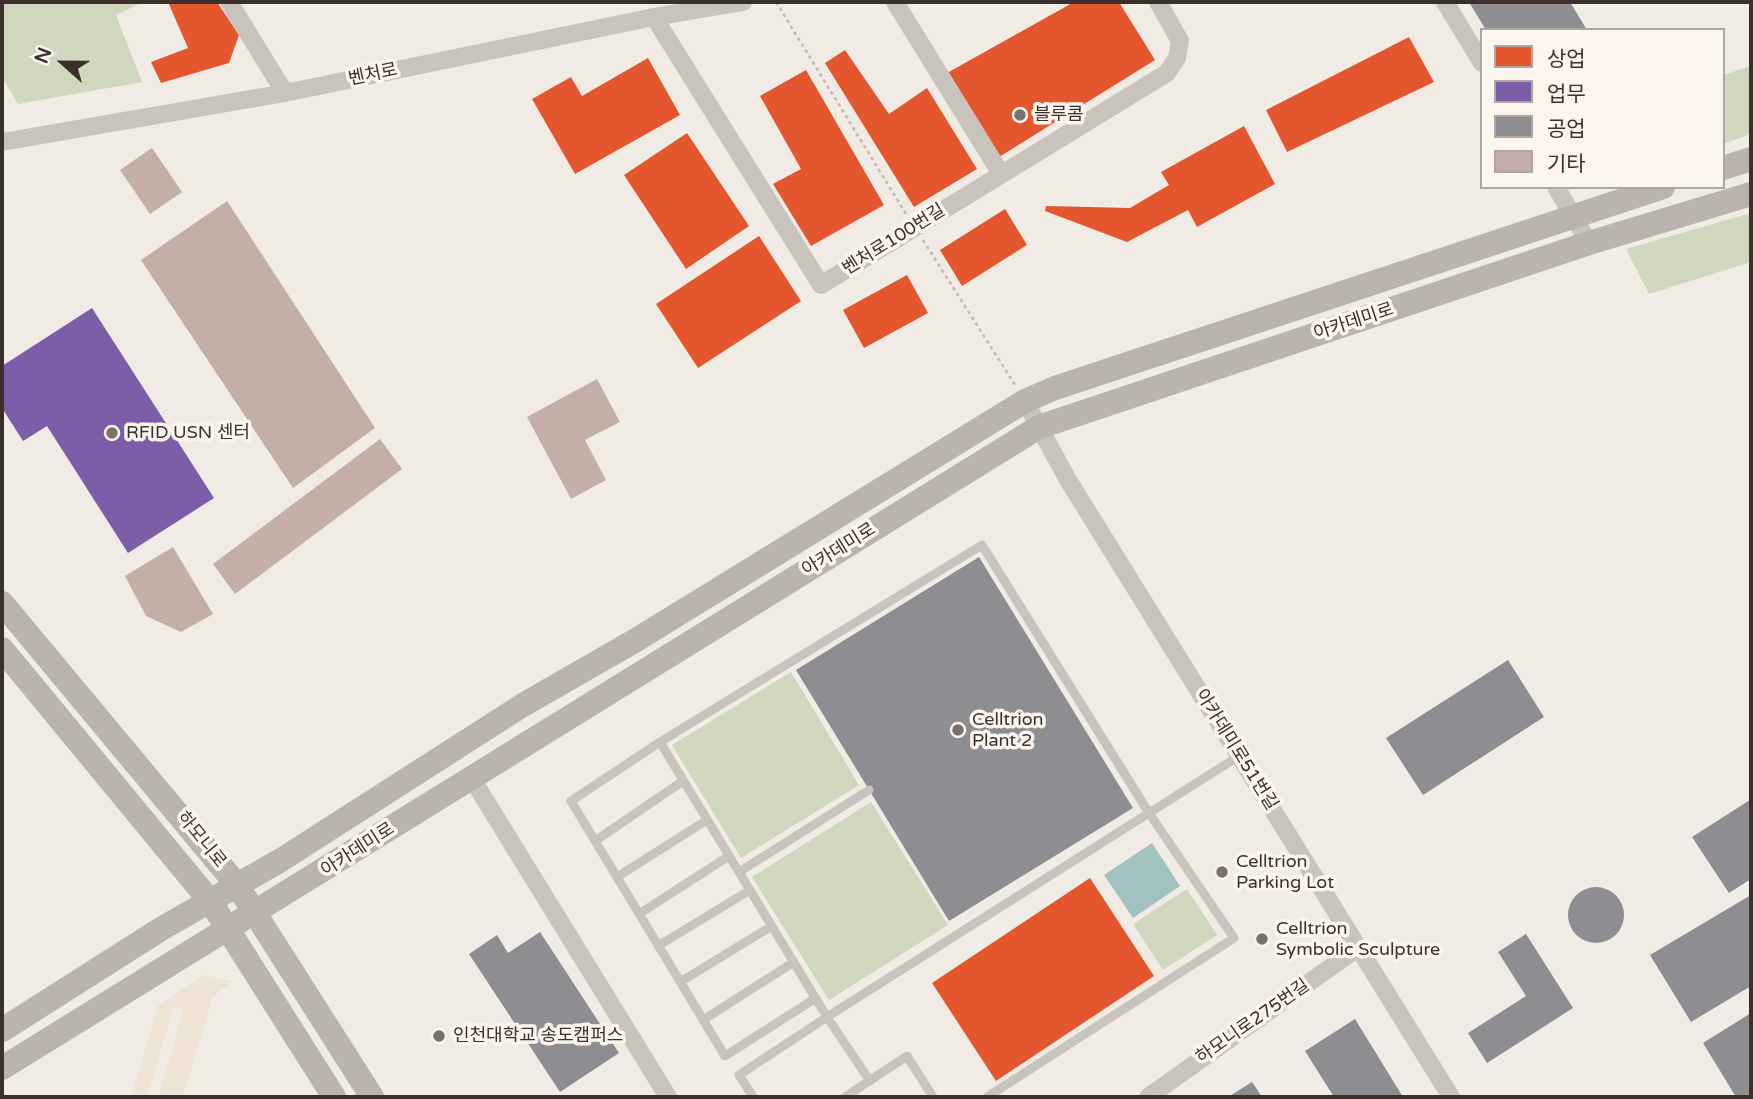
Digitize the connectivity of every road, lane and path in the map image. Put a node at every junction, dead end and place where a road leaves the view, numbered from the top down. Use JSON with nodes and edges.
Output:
{"nodes":[{"id":1,"x":229,"y":2,"type":"edge"},
{"id":2,"x":743,"y":2,"type":"edge"},
{"id":3,"x":776,"y":2,"type":"edge"},
{"id":4,"x":895,"y":2,"type":"edge"},
{"id":5,"x":1158,"y":2,"type":"edge"},
{"id":6,"x":1445,"y":2,"type":"edge"},
{"id":7,"x":654,"y":17,"type":"junction"},
{"id":8,"x":1480,"y":60,"type":"edge"},
{"id":9,"x":285,"y":93,"type":"junction"},
{"id":10,"x":4,"y":137,"type":"edge"},
{"id":11,"x":1751,"y":159,"type":"edge"},
{"id":12,"x":1725,"y":167,"type":"edge"},
{"id":13,"x":1001,"y":174,"type":"junction"},
{"id":14,"x":1557,"y":189,"type":"edge"},
{"id":15,"x":1657,"y":189,"type":"edge"},
{"id":16,"x":1751,"y":194,"type":"edge"},
{"id":17,"x":1574,"y":216,"type":"junction"},
{"id":18,"x":914,"y":227,"type":"junction"},
{"id":19,"x":1589,"y":243,"type":"junction"},
{"id":20,"x":1025,"y":401,"type":"junction"},
{"id":21,"x":1039,"y":426,"type":"junction"},
{"id":22,"x":2,"y":603,"type":"edge"},
{"id":23,"x":2,"y":649,"type":"edge"},
{"id":24,"x":660,"y":742,"type":"junction"},
{"id":25,"x":1239,"y":756,"type":"junction"},
{"id":26,"x":471,"y":777,"type":"junction"},
{"id":27,"x":684,"y":781,"type":"junction"},
{"id":28,"x":869,"y":790,"type":"dead end"},
{"id":29,"x":1149,"y":813,"type":"junction"},
{"id":30,"x":707,"y":820,"type":"junction"},
{"id":31,"x":595,"y":841,"type":"junction"},
{"id":32,"x":729,"y":856,"type":"junction"},
{"id":33,"x":739,"y":872,"type":"junction"},
{"id":34,"x":617,"y":877,"type":"junction"},
{"id":35,"x":237,"y":885,"type":"junction"},
{"id":36,"x":750,"y":890,"type":"junction"},
{"id":37,"x":210,"y":901,"type":"junction"},
{"id":38,"x":256,"y":912,"type":"junction"},
{"id":39,"x":639,"y":915,"type":"junction"},
{"id":40,"x":772,"y":926,"type":"junction"},
{"id":41,"x":229,"y":928,"type":"junction"},
{"id":42,"x":658,"y":946,"type":"junction"},
{"id":43,"x":1359,"y":947,"type":"junction"},
{"id":44,"x":794,"y":962,"type":"junction"},
{"id":45,"x":680,"y":982,"type":"junction"},
{"id":46,"x":816,"y":998,"type":"junction"},
{"id":47,"x":827,"y":1017,"type":"junction"},
{"id":48,"x":703,"y":1020,"type":"junction"},
{"id":49,"x":2,"y":1030,"type":"edge"},
{"id":50,"x":2,"y":1068,"type":"edge"},
{"id":51,"x":870,"y":1081,"type":"junction"},
{"id":52,"x":334,"y":1097,"type":"edge"},
{"id":53,"x":372,"y":1097,"type":"edge"},
{"id":54,"x":668,"y":1097,"type":"edge"},
{"id":55,"x":753,"y":1097,"type":"edge"},
{"id":56,"x":845,"y":1097,"type":"edge"},
{"id":57,"x":933,"y":1097,"type":"edge"},
{"id":58,"x":987,"y":1097,"type":"edge"},
{"id":59,"x":1148,"y":1097,"type":"edge"},
{"id":60,"x":1451,"y":1097,"type":"edge"}],
"edges":[{"from":1,"to":9,"type":"street"},
{"from":2,"to":7,"type":"street","name":"벤처로"},
{"from":3,"to":18,"type":"path"},
{"from":4,"to":13,"type":"street"},
{"from":5,"to":13,"type":"street","name":"벤처로100번길"},
{"from":6,"to":8,"type":"street"},
{"from":7,"to":9,"type":"street","name":"벤처로"},
{"from":7,"to":18,"type":"street","name":"벤처로100번길"},
{"from":9,"to":10,"type":"street","name":"벤처로"},
{"from":11,"to":12,"type":"main road"},
{"from":13,"to":18,"type":"street","name":"벤처로100번길"},
{"from":14,"to":17,"type":"street"},
{"from":15,"to":17,"type":"main road","name":"아카데미로"},
{"from":16,"to":19,"type":"main road","name":"아카데미로"},
{"from":17,"to":19,"type":"street"},
{"from":17,"to":20,"type":"main road","name":"아카데미로"},
{"from":18,"to":20,"type":"path"},
{"from":19,"to":21,"type":"main road","name":"아카데미로"},
{"from":20,"to":21,"type":"street","name":"아카데미로51번길"},
{"from":20,"to":35,"type":"main road","name":"아카데미로"},
{"from":21,"to":25,"type":"street","name":"아카데미로51번길"},
{"from":21,"to":26,"type":"main road","name":"아카데미로"},
{"from":22,"to":35,"type":"main road","name":"하모니로"},
{"from":23,"to":37,"type":"main road","name":"하모니로"},
{"from":24,"to":27,"type":"lane"},
{"from":24,"to":29,"type":"lane"},
{"from":24,"to":31,"type":"lane"},
{"from":25,"to":29,"type":"lane"},
{"from":25,"to":43,"type":"street","name":"아카데미로51번길"},
{"from":26,"to":38,"type":"main road","name":"아카데미로"},
{"from":26,"to":54,"type":"street"},
{"from":27,"to":30,"type":"lane"},
{"from":27,"to":31,"type":"lane"},
{"from":28,"to":33,"type":"lane"},
{"from":29,"to":47,"type":"lane"},
{"from":29,"to":58,"type":"lane"},
{"from":30,"to":32,"type":"lane"},
{"from":30,"to":34,"type":"lane"},
{"from":31,"to":34,"type":"lane"},
{"from":32,"to":33,"type":"lane"},
{"from":32,"to":39,"type":"lane"},
{"from":33,"to":36,"type":"lane"},
{"from":34,"to":39,"type":"lane"},
{"from":35,"to":37,"type":"main road","name":"아카데미로"},
{"from":35,"to":38,"type":"main road","name":"하모니로"},
{"from":36,"to":40,"type":"lane"},
{"from":36,"to":42,"type":"lane"},
{"from":37,"to":41,"type":"main road","name":"하모니로"},
{"from":37,"to":49,"type":"main road","name":"아카데미로"},
{"from":38,"to":41,"type":"main road","name":"아카데미로"},
{"from":38,"to":53,"type":"main road","name":"하모니로"},
{"from":39,"to":42,"type":"lane"},
{"from":40,"to":44,"type":"lane"},
{"from":40,"to":45,"type":"lane"},
{"from":41,"to":50,"type":"main road","name":"아카데미로"},
{"from":41,"to":52,"type":"main road","name":"하모니로"},
{"from":42,"to":45,"type":"lane"},
{"from":43,"to":59,"type":"street","name":"하모니로275번길"},
{"from":43,"to":60,"type":"street","name":"아카데미로51번길"},
{"from":44,"to":46,"type":"lane"},
{"from":44,"to":48,"type":"lane"},
{"from":45,"to":48,"type":"lane"},
{"from":46,"to":47,"type":"lane"},
{"from":46,"to":48,"type":"lane"},
{"from":47,"to":51,"type":"lane"},
{"from":47,"to":55,"type":"lane"},
{"from":51,"to":56,"type":"lane"},
{"from":51,"to":57,"type":"lane"}]}
